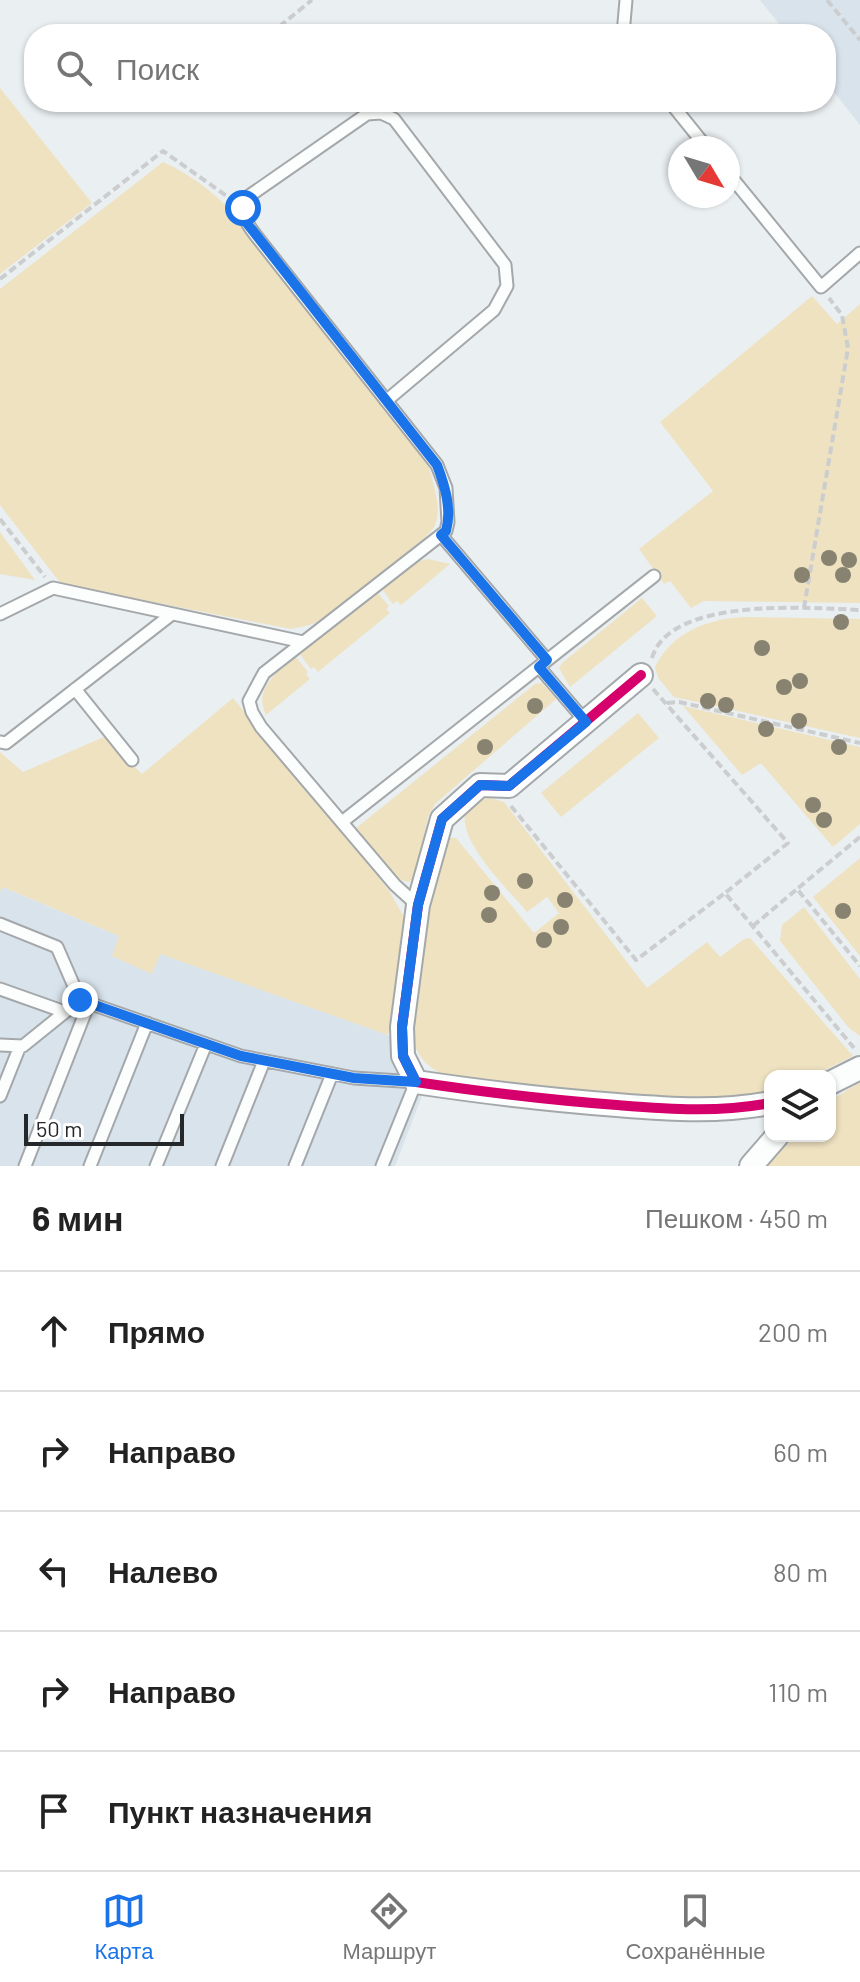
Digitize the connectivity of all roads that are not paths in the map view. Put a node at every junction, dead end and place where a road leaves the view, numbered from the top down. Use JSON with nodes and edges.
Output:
{"nodes":[{"id":1,"x":626,"y":0,"type":"edge"},
{"id":2,"x":624,"y":24,"type":"edge"},
{"id":3,"x":678,"y":112,"type":"edge"},
{"id":4,"x":697,"y":136,"type":"edge"},
{"id":5,"x":740,"y":188,"type":"edge"},
{"id":6,"x":860,"y":253,"type":"edge"},
{"id":7,"x":386,"y":401,"type":"junction"},
{"id":8,"x":441,"y":535,"type":"junction"},
{"id":9,"x":654,"y":576,"type":"dead end"},
{"id":10,"x":0,"y":614,"type":"edge"},
{"id":11,"x":172,"y":614,"type":"junction"},
{"id":12,"x":303,"y":642,"type":"junction"},
{"id":13,"x":543,"y":663,"type":"junction"},
{"id":14,"x":641,"y":675,"type":"road end"},
{"id":15,"x":75,"y":689,"type":"junction"},
{"id":16,"x":586,"y":722,"type":"junction"},
{"id":17,"x":0,"y":742,"type":"edge"},
{"id":18,"x":132,"y":760,"type":"dead end"},
{"id":19,"x":342,"y":822,"type":"junction"},
{"id":20,"x":418,"y":905,"type":"junction"},
{"id":21,"x":0,"y":924,"type":"edge"},
{"id":22,"x":0,"y":989,"type":"edge"},
{"id":23,"x":84,"y":1002,"type":"junction"},
{"id":24,"x":65,"y":1012,"type":"junction"},
{"id":25,"x":147,"y":1023,"type":"junction"},
{"id":26,"x":206,"y":1044,"type":"junction"},
{"id":27,"x":0,"y":1045,"type":"edge"},
{"id":28,"x":20,"y":1046,"type":"junction"},
{"id":29,"x":264,"y":1061,"type":"junction"},
{"id":30,"x":860,"y":1068,"type":"edge"},
{"id":31,"x":332,"y":1074,"type":"junction"},
{"id":32,"x":836,"y":1080,"type":"edge"},
{"id":33,"x":416,"y":1082,"type":"junction"},
{"id":34,"x":0,"y":1096,"type":"edge"},
{"id":35,"x":764,"y":1104,"type":"edge"},
{"id":36,"x":772,"y":1142,"type":"edge"},
{"id":37,"x":25,"y":1166,"type":"edge"},
{"id":38,"x":90,"y":1166,"type":"edge"},
{"id":39,"x":156,"y":1166,"type":"edge"},
{"id":40,"x":222,"y":1166,"type":"edge"},
{"id":41,"x":295,"y":1166,"type":"edge"},
{"id":42,"x":382,"y":1166,"type":"edge"},
{"id":43,"x":751,"y":1166,"type":"edge"}],
"edges":[{"from":1,"to":2,"type":"lane"},
{"from":3,"to":4,"type":"lane"},
{"from":5,"to":6,"type":"lane"},
{"from":7,"to":7,"type":"lane"},
{"from":7,"to":8,"type":"lane"},
{"from":8,"to":12,"type":"lane"},
{"from":8,"to":13,"type":"lane"},
{"from":9,"to":13,"type":"lane"},
{"from":10,"to":11,"type":"lane"},
{"from":11,"to":12,"type":"lane"},
{"from":11,"to":15,"type":"lane"},
{"from":12,"to":19,"type":"lane"},
{"from":13,"to":16,"type":"lane"},
{"from":13,"to":19,"type":"lane"},
{"from":14,"to":16,"type":"street"},
{"from":15,"to":17,"type":"lane"},
{"from":15,"to":18,"type":"lane"},
{"from":16,"to":20,"type":"street"},
{"from":19,"to":20,"type":"lane"},
{"from":20,"to":33,"type":"street"},
{"from":21,"to":23,"type":"lane"},
{"from":22,"to":24,"type":"lane"},
{"from":23,"to":24,"type":"lane"},
{"from":23,"to":25,"type":"lane"},
{"from":23,"to":37,"type":"lane"},
{"from":24,"to":28,"type":"lane"},
{"from":25,"to":26,"type":"lane"},
{"from":25,"to":38,"type":"lane"},
{"from":26,"to":29,"type":"lane"},
{"from":26,"to":39,"type":"lane"},
{"from":27,"to":28,"type":"lane"},
{"from":28,"to":34,"type":"lane"},
{"from":29,"to":31,"type":"lane"},
{"from":29,"to":40,"type":"lane"},
{"from":30,"to":32,"type":"street"},
{"from":31,"to":33,"type":"lane"},
{"from":31,"to":41,"type":"lane"},
{"from":33,"to":35,"type":"street"},
{"from":33,"to":42,"type":"lane"},
{"from":36,"to":43,"type":"street"}]}
